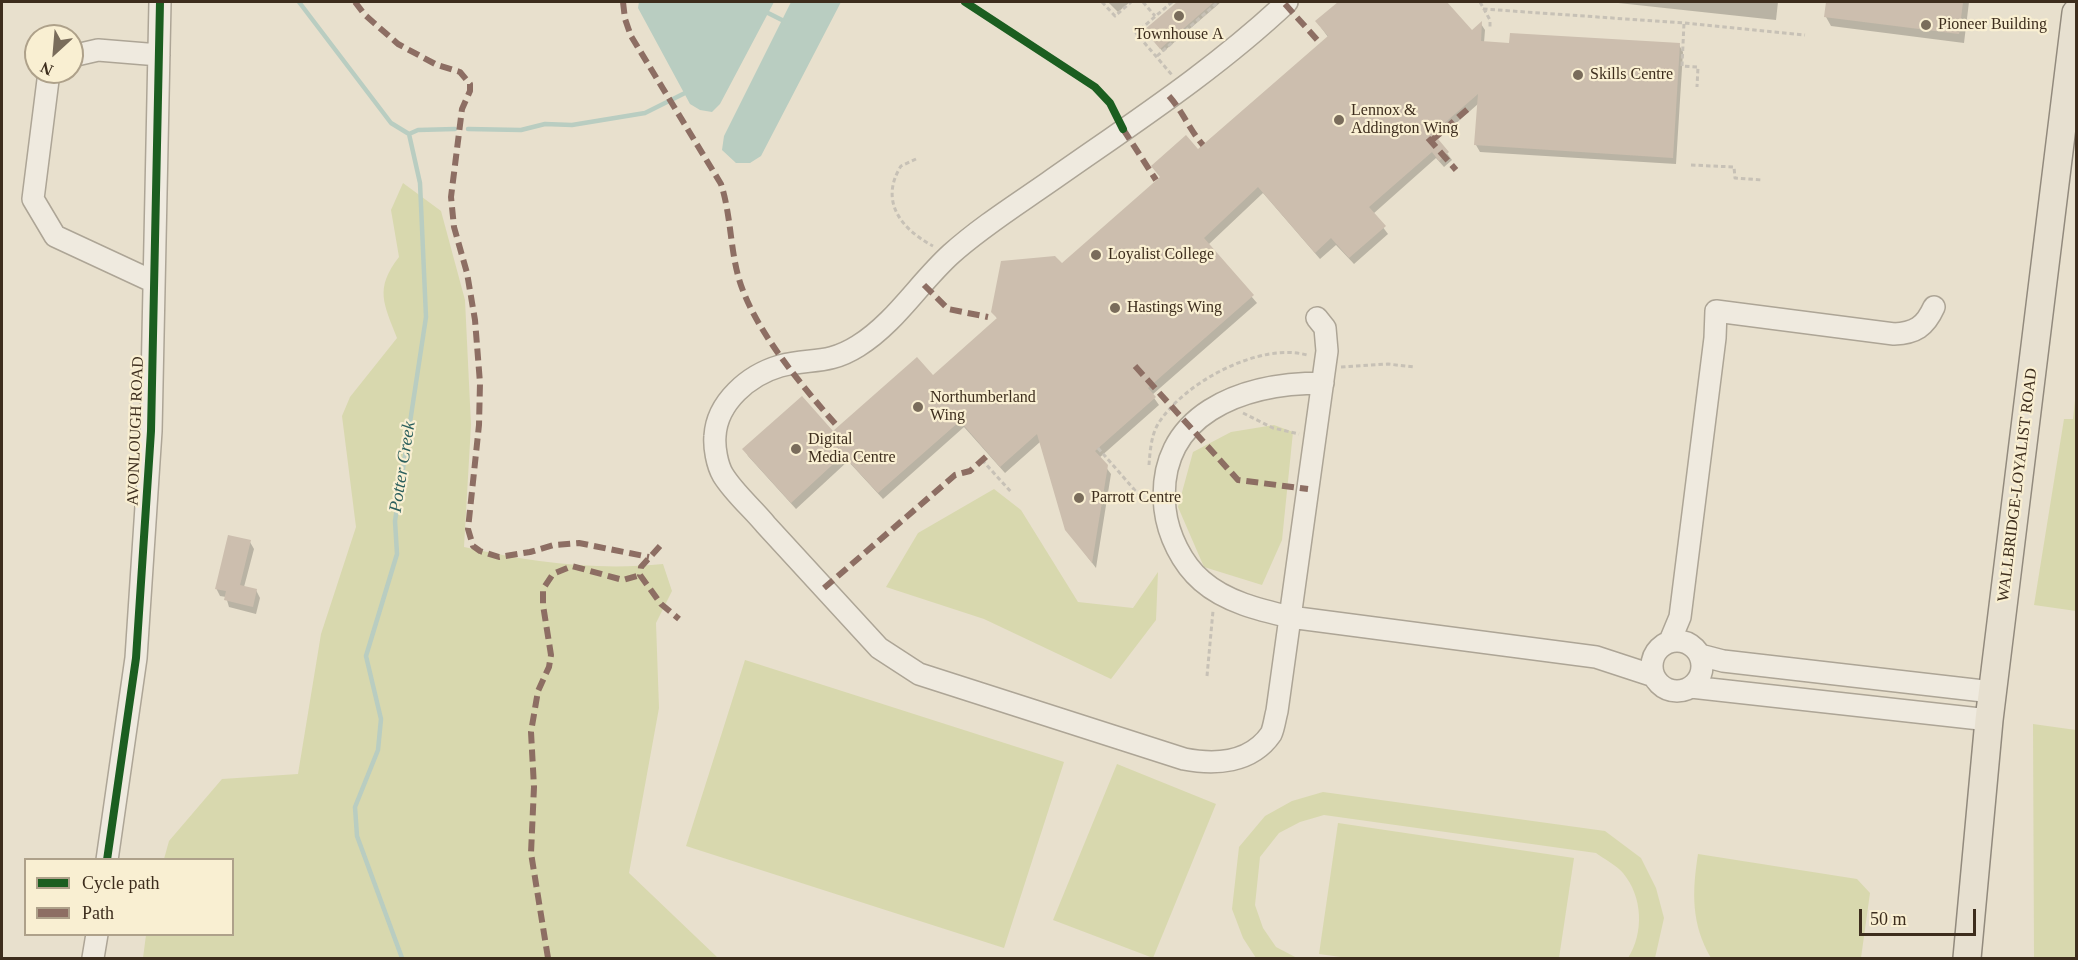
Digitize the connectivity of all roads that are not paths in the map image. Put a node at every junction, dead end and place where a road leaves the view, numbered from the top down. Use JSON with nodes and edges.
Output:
{"nodes":[{"id":1,"x":160,"y":2,"type":"edge"},
{"id":2,"x":1287,"y":2,"type":"edge"},
{"id":3,"x":2076,"y":13,"type":"edge"},
{"id":4,"x":84,"y":53,"type":"edge"},
{"id":5,"x":159,"y":55,"type":"junction"},
{"id":6,"x":48,"y":84,"type":"edge"},
{"id":7,"x":154,"y":282,"type":"junction"},
{"id":8,"x":1934,"y":307,"type":"dead end"},
{"id":9,"x":1317,"y":318,"type":"dead end"},
{"id":10,"x":1324,"y":373,"type":"junction"},
{"id":11,"x":1290,"y":617,"type":"junction"},
{"id":12,"x":1678,"y":648,"type":"junction"},
{"id":13,"x":1596,"y":657,"type":"junction"},
{"id":14,"x":1673,"y":685,"type":"junction"},
{"id":15,"x":1992,"y":692,"type":"junction"},
{"id":16,"x":1989,"y":720,"type":"junction"},
{"id":17,"x":107,"y":858,"type":"edge"},
{"id":18,"x":97,"y":936,"type":"edge"},
{"id":19,"x":93,"y":958,"type":"edge"},
{"id":20,"x":1967,"y":958,"type":"edge"}],
"edges":[{"from":1,"to":5,"type":"street","name":"AVONLOUGH ROAD"},
{"from":2,"to":11,"type":"street"},
{"from":3,"to":15,"type":"main road","name":"WALLBRIDGE-LOYALIST ROAD"},
{"from":4,"to":5,"type":"street"},
{"from":5,"to":7,"type":"street","name":"AVONLOUGH ROAD"},
{"from":6,"to":7,"type":"street"},
{"from":7,"to":17,"type":"street","name":"AVONLOUGH ROAD"},
{"from":8,"to":12,"type":"street"},
{"from":9,"to":10,"type":"street"},
{"from":10,"to":11,"type":"street"},
{"from":10,"to":11,"type":"street"},
{"from":11,"to":13,"type":"street"},
{"from":12,"to":13,"type":"street"},
{"from":12,"to":14,"type":"street"},
{"from":12,"to":14,"type":"street"},
{"from":12,"to":15,"type":"street"},
{"from":13,"to":14,"type":"street"},
{"from":14,"to":16,"type":"street"},
{"from":15,"to":16,"type":"main road","name":"WALLBRIDGE-LOYALIST ROAD"},
{"from":16,"to":20,"type":"main road","name":"WALLBRIDGE-LOYALIST ROAD"},
{"from":18,"to":19,"type":"street"}]}
